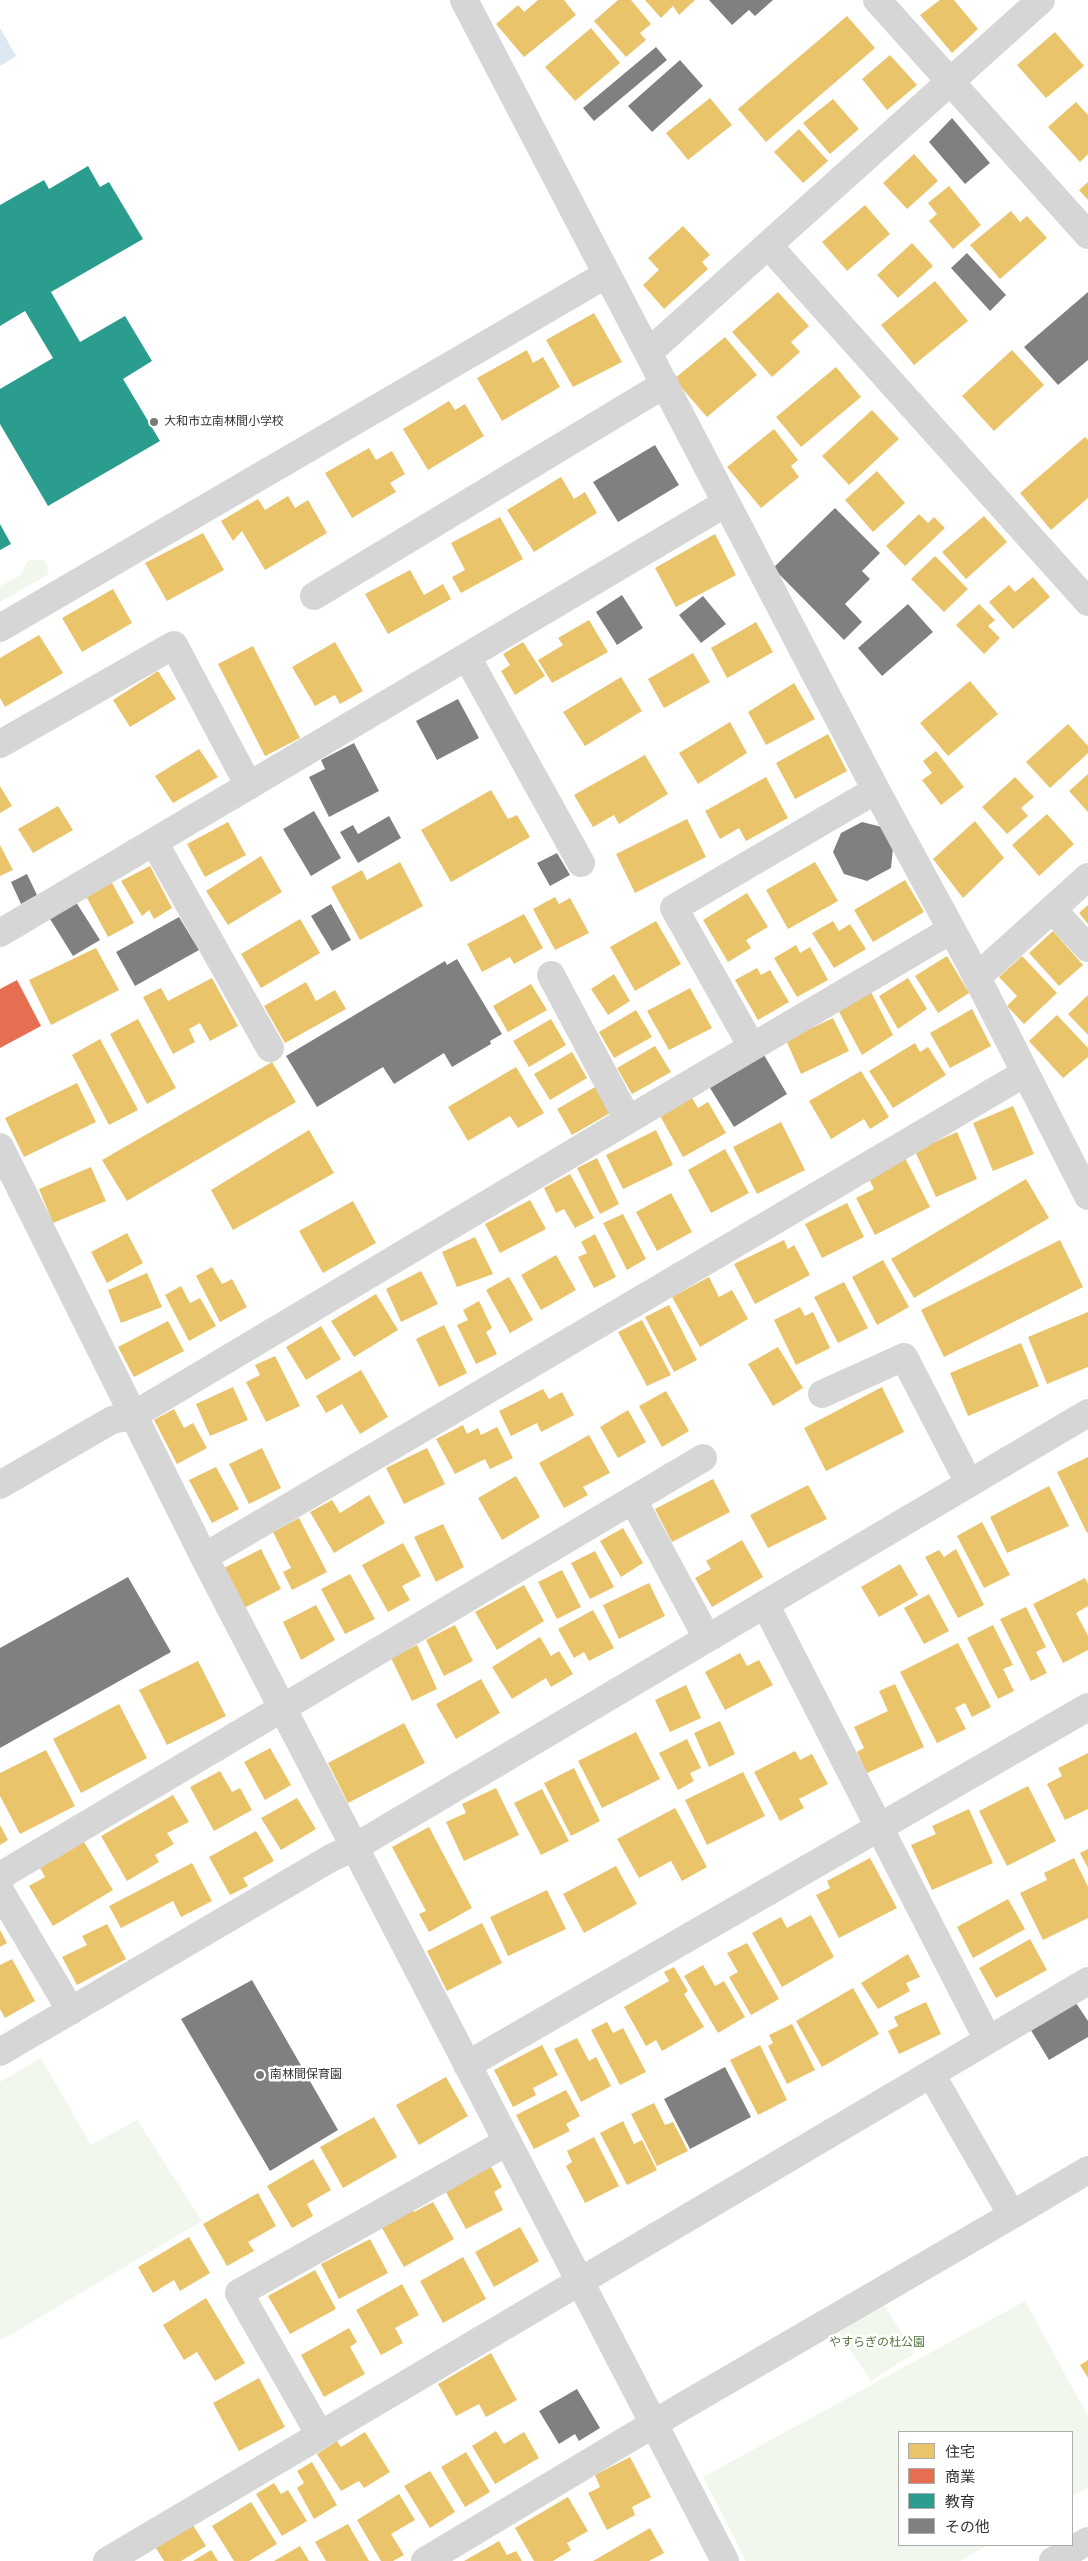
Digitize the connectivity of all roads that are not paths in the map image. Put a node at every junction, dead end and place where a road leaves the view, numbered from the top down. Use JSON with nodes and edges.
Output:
{"nodes":[{"id":1,"x":464,"y":0,"type":"edge"},
{"id":2,"x":877,"y":0,"type":"edge"},
{"id":3,"x":1041,"y":0,"type":"edge"},
{"id":4,"x":950,"y":81,"type":"junction"},
{"id":5,"x":1088,"y":235,"type":"edge"},
{"id":6,"x":768,"y":245,"type":"junction"},
{"id":7,"x":607,"y":274,"type":"junction"},
{"id":8,"x":649,"y":352,"type":"junction"},
{"id":9,"x":665,"y":384,"type":"junction"},
{"id":10,"x":726,"y":503,"type":"junction"},
{"id":11,"x":314,"y":596,"type":"dead end"},
{"id":12,"x":1088,"y":602,"type":"edge"},
{"id":13,"x":0,"y":628,"type":"edge"},
{"id":14,"x":467,"y":657,"type":"junction"},
{"id":15,"x":0,"y":744,"type":"edge"},
{"id":16,"x":249,"y":786,"type":"junction"},
{"id":17,"x":876,"y":790,"type":"junction"},
{"id":18,"x":154,"y":842,"type":"junction"},
{"id":19,"x":581,"y":862,"type":"dead end"},
{"id":20,"x":1088,"y":877,"type":"edge"},
{"id":21,"x":1052,"y":909,"type":"junction"},
{"id":22,"x":951,"y":930,"type":"junction"},
{"id":23,"x":0,"y":933,"type":"edge"},
{"id":24,"x":1088,"y":948,"type":"edge"},
{"id":25,"x":550,"y":975,"type":"dead end"},
{"id":26,"x":977,"y":977,"type":"junction"},
{"id":27,"x":752,"y":1047,"type":"junction"},
{"id":28,"x":270,"y":1048,"type":"dead end"},
{"id":29,"x":1025,"y":1073,"type":"junction"},
{"id":30,"x":628,"y":1120,"type":"junction"},
{"id":31,"x":0,"y":1147,"type":"edge"},
{"id":32,"x":1088,"y":1196,"type":"edge"},
{"id":33,"x":822,"y":1394,"type":"dead end"},
{"id":34,"x":1088,"y":1413,"type":"edge"},
{"id":35,"x":132,"y":1416,"type":"junction"},
{"id":36,"x":703,"y":1458,"type":"dead end"},
{"id":37,"x":969,"y":1484,"type":"junction"},
{"id":38,"x":0,"y":1486,"type":"edge"},
{"id":39,"x":633,"y":1500,"type":"junction"},
{"id":40,"x":204,"y":1557,"type":"junction"},
{"id":41,"x":765,"y":1604,"type":"junction"},
{"id":42,"x":707,"y":1638,"type":"junction"},
{"id":43,"x":281,"y":1707,"type":"junction"},
{"id":44,"x":1088,"y":1707,"type":"edge"},
{"id":45,"x":878,"y":1827,"type":"junction"},
{"id":46,"x":355,"y":1847,"type":"junction"},
{"id":47,"x":0,"y":1876,"type":"edge"},
{"id":48,"x":0,"y":1891,"type":"edge"},
{"id":49,"x":1088,"y":1981,"type":"edge"},
{"id":50,"x":71,"y":2011,"type":"junction"},
{"id":51,"x":988,"y":2040,"type":"junction"},
{"id":52,"x":0,"y":2052,"type":"edge"},
{"id":53,"x":468,"y":2065,"type":"junction"},
{"id":54,"x":931,"y":2074,"type":"junction"},
{"id":55,"x":507,"y":2142,"type":"junction"},
{"id":56,"x":1088,"y":2170,"type":"edge"},
{"id":57,"x":1012,"y":2215,"type":"junction"},
{"id":58,"x":580,"y":2281,"type":"junction"},
{"id":59,"x":654,"y":2423,"type":"junction"},
{"id":60,"x":320,"y":2435,"type":"junction"},
{"id":61,"x":1088,"y":2540,"type":"edge"},
{"id":62,"x":142,"y":2552,"type":"edge"},
{"id":63,"x":107,"y":2561,"type":"edge"},
{"id":64,"x":425,"y":2561,"type":"edge"},
{"id":65,"x":726,"y":2561,"type":"edge"},
{"id":66,"x":1053,"y":2561,"type":"edge"}],
"edges":[{"from":1,"to":7,"type":"street"},
{"from":2,"to":4,"type":"street"},
{"from":3,"to":4,"type":"street"},
{"from":4,"to":5,"type":"street"},
{"from":4,"to":6,"type":"street"},
{"from":6,"to":8,"type":"street"},
{"from":6,"to":12,"type":"street"},
{"from":7,"to":8,"type":"street"},
{"from":7,"to":13,"type":"street"},
{"from":8,"to":9,"type":"street"},
{"from":9,"to":10,"type":"street"},
{"from":9,"to":11,"type":"street"},
{"from":10,"to":14,"type":"street"},
{"from":10,"to":17,"type":"street"},
{"from":14,"to":16,"type":"street"},
{"from":14,"to":19,"type":"street"},
{"from":15,"to":16,"type":"street"},
{"from":16,"to":18,"type":"street"},
{"from":17,"to":22,"type":"street"},
{"from":17,"to":27,"type":"street"},
{"from":18,"to":23,"type":"street"},
{"from":18,"to":28,"type":"street"},
{"from":20,"to":21,"type":"street"},
{"from":21,"to":24,"type":"street"},
{"from":21,"to":26,"type":"street"},
{"from":22,"to":26,"type":"street"},
{"from":22,"to":27,"type":"street"},
{"from":25,"to":30,"type":"street"},
{"from":26,"to":29,"type":"street"},
{"from":27,"to":30,"type":"street"},
{"from":29,"to":32,"type":"street"},
{"from":29,"to":40,"type":"street"},
{"from":30,"to":35,"type":"street"},
{"from":31,"to":35,"type":"street"},
{"from":33,"to":37,"type":"street"},
{"from":34,"to":37,"type":"street"},
{"from":35,"to":38,"type":"street"},
{"from":35,"to":40,"type":"street"},
{"from":36,"to":39,"type":"street"},
{"from":37,"to":41,"type":"street"},
{"from":39,"to":42,"type":"street"},
{"from":39,"to":43,"type":"street"},
{"from":40,"to":43,"type":"street"},
{"from":41,"to":42,"type":"street"},
{"from":41,"to":45,"type":"street"},
{"from":42,"to":46,"type":"street"},
{"from":43,"to":46,"type":"street"},
{"from":43,"to":47,"type":"street"},
{"from":44,"to":45,"type":"street"},
{"from":45,"to":51,"type":"street"},
{"from":45,"to":53,"type":"street"},
{"from":46,"to":50,"type":"street"},
{"from":46,"to":53,"type":"street"},
{"from":48,"to":50,"type":"street"},
{"from":49,"to":51,"type":"street"},
{"from":50,"to":52,"type":"street"},
{"from":51,"to":54,"type":"street"},
{"from":53,"to":55,"type":"street"},
{"from":54,"to":57,"type":"street"},
{"from":54,"to":58,"type":"street"},
{"from":55,"to":58,"type":"street"},
{"from":55,"to":60,"type":"street"},
{"from":56,"to":57,"type":"street"},
{"from":57,"to":59,"type":"street"},
{"from":58,"to":59,"type":"street"},
{"from":58,"to":60,"type":"street"},
{"from":59,"to":64,"type":"street"},
{"from":59,"to":65,"type":"street"},
{"from":60,"to":62,"type":"street"},
{"from":61,"to":66,"type":"street"},
{"from":62,"to":63,"type":"street"}]}
